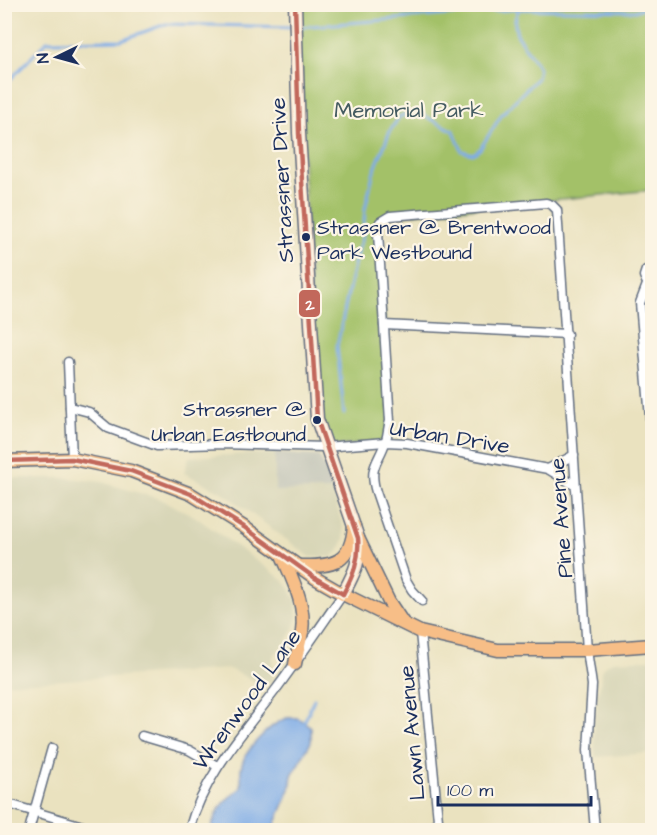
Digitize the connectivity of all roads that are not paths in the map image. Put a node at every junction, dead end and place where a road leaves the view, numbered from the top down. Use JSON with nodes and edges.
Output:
{"nodes":[{"id":1,"x":295,"y":7,"type":"edge"},
{"id":2,"x":652,"y":268,"type":"edge"},
{"id":3,"x":650,"y":282,"type":"edge"},
{"id":4,"x":384,"y":325,"type":"junction"},
{"id":5,"x":567,"y":334,"type":"junction"},
{"id":6,"x":68,"y":362,"type":"dead end"},
{"id":7,"x":69,"y":407,"type":"junction"},
{"id":8,"x":652,"y":441,"type":"edge"},
{"id":9,"x":385,"y":442,"type":"junction"},
{"id":10,"x":325,"y":447,"type":"junction"},
{"id":11,"x":574,"y":455,"type":"junction"},
{"id":12,"x":72,"y":459,"type":"junction"},
{"id":13,"x":4,"y":461,"type":"edge"},
{"id":14,"x":548,"y":470,"type":"junction"},
{"id":15,"x":574,"y":485,"type":"junction"},
{"id":16,"x":356,"y":532,"type":"junction"},
{"id":17,"x":281,"y":554,"type":"junction"},
{"id":18,"x":298,"y":566,"type":"junction"},
{"id":19,"x":343,"y":594,"type":"junction"},
{"id":20,"x":422,"y":601,"type":"dead end"},
{"id":21,"x":403,"y":624,"type":"junction"},
{"id":22,"x":420,"y":632,"type":"junction"},
{"id":23,"x":652,"y":645,"type":"edge"},
{"id":24,"x":587,"y":650,"type":"junction"},
{"id":25,"x":295,"y":664,"type":"junction"},
{"id":26,"x":142,"y":736,"type":"dead end"},
{"id":27,"x":52,"y":748,"type":"dead end"},
{"id":28,"x":218,"y":766,"type":"junction"},
{"id":29,"x":4,"y":805,"type":"edge"},
{"id":30,"x":35,"y":811,"type":"junction"},
{"id":31,"x":29,"y":831,"type":"edge"},
{"id":32,"x":96,"y":831,"type":"edge"},
{"id":33,"x":189,"y":831,"type":"edge"},
{"id":34,"x":439,"y":831,"type":"edge"},
{"id":35,"x":594,"y":831,"type":"edge"}],
"edges":[{"from":1,"to":10,"type":"street","name":"Strassner Drive"},
{"from":2,"to":3,"type":"street"},
{"from":3,"to":8,"type":"street"},
{"from":4,"to":5,"type":"street"},
{"from":4,"to":5,"type":"street","name":"Pine Avenue"},
{"from":4,"to":9,"type":"street"},
{"from":5,"to":11,"type":"street","name":"Pine Avenue"},
{"from":6,"to":7,"type":"street"},
{"from":7,"to":10,"type":"street","name":"Urban Drive"},
{"from":7,"to":12,"type":"street"},
{"from":9,"to":10,"type":"street","name":"Urban Drive"},
{"from":9,"to":14,"type":"street","name":"Urban Drive"},
{"from":9,"to":20,"type":"street"},
{"from":10,"to":16,"type":"street","name":"Strassner Drive"},
{"from":11,"to":14,"type":"street"},
{"from":11,"to":15,"type":"street","name":"Pine Avenue"},
{"from":12,"to":13,"type":"main road"},
{"from":12,"to":17,"type":"main road"},
{"from":14,"to":15,"type":"street","name":"Urban Drive"},
{"from":15,"to":24,"type":"street","name":"Pine Avenue"},
{"from":16,"to":18,"type":"main road"},
{"from":16,"to":19,"type":"street","name":"Strassner Drive"},
{"from":16,"to":21,"type":"main road"},
{"from":17,"to":18,"type":"main road"},
{"from":17,"to":25,"type":"main road"},
{"from":18,"to":19,"type":"main road"},
{"from":19,"to":21,"type":"main road"},
{"from":19,"to":25,"type":"street","name":"Wrenwood Lane"},
{"from":21,"to":22,"type":"main road"},
{"from":22,"to":24,"type":"main road"},
{"from":22,"to":34,"type":"street","name":"Lawn Avenue"},
{"from":23,"to":24,"type":"main road"},
{"from":24,"to":35,"type":"street","name":"Pine Avenue"},
{"from":25,"to":28,"type":"street","name":"Wrenwood Lane"},
{"from":26,"to":28,"type":"street"},
{"from":27,"to":30,"type":"street"},
{"from":28,"to":33,"type":"street","name":"Wrenwood Lane"},
{"from":29,"to":30,"type":"street"},
{"from":30,"to":31,"type":"street"},
{"from":30,"to":32,"type":"street"}]}
